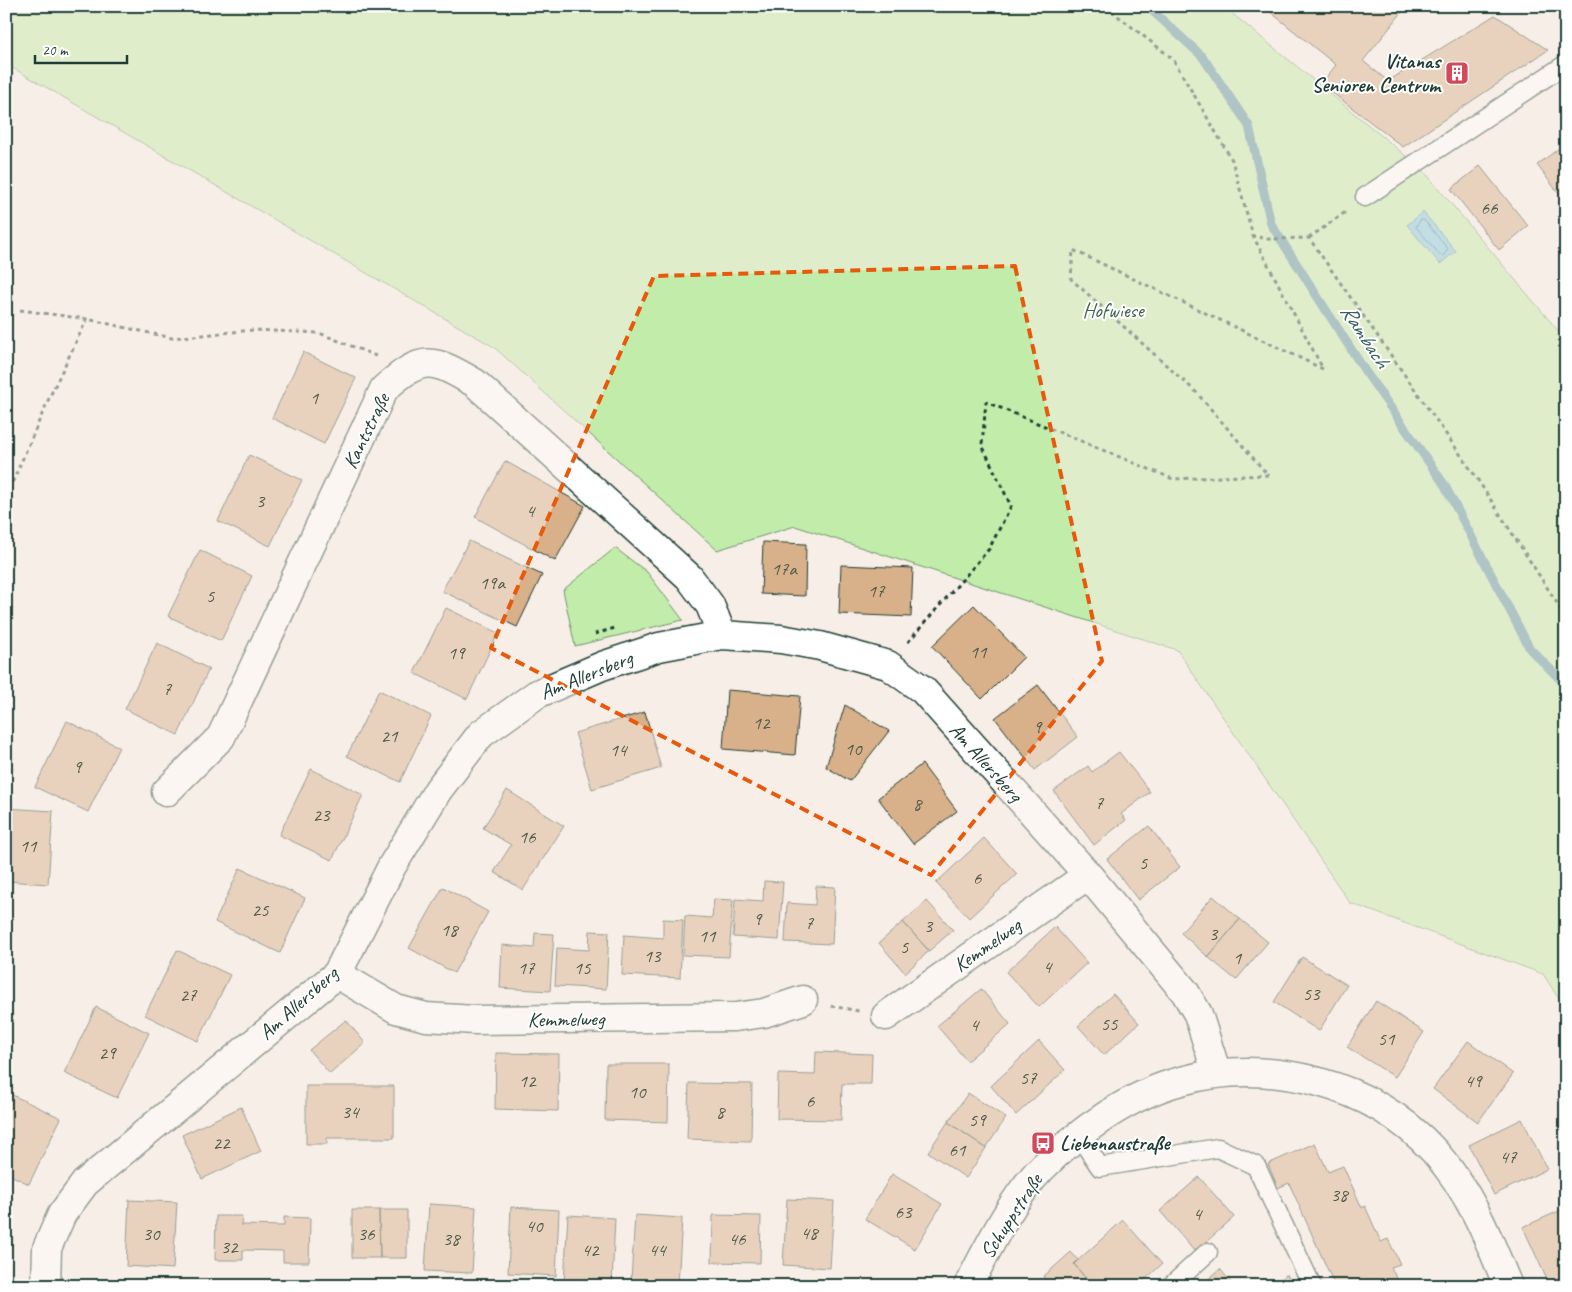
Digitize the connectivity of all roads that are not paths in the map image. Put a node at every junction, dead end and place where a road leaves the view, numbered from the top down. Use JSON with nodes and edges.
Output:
{"nodes":[{"id":1,"x":1566,"y":64,"type":"edge"},
{"id":2,"x":1365,"y":197,"type":"road end"},
{"id":3,"x":722,"y":635,"type":"junction"},
{"id":4,"x":166,"y":792,"type":"dead end"},
{"id":5,"x":1088,"y":875,"type":"junction"},
{"id":6,"x":337,"y":974,"type":"junction"},
{"id":7,"x":802,"y":1000,"type":"road end"},
{"id":8,"x":886,"y":1016,"type":"road end"},
{"id":9,"x":1217,"y":1074,"type":"junction"},
{"id":10,"x":1079,"y":1136,"type":"junction"},
{"id":11,"x":1208,"y":1252,"type":"dead end"},
{"id":12,"x":46,"y":1286,"type":"edge"},
{"id":13,"x":968,"y":1286,"type":"edge"},
{"id":14,"x":1170,"y":1286,"type":"edge"},
{"id":15,"x":1312,"y":1286,"type":"edge"},
{"id":16,"x":1508,"y":1286,"type":"edge"}],
"edges":[{"from":1,"to":2,"type":"lane"},
{"from":3,"to":4,"type":"street","name":"Kantstraße"},
{"from":3,"to":5,"type":"street","name":"Am Allersberg"},
{"from":3,"to":6,"type":"street","name":"Am Allersberg"},
{"from":5,"to":8,"type":"street","name":"Kemmelweg"},
{"from":5,"to":9,"type":"street","name":"Am Allersberg"},
{"from":6,"to":7,"type":"street","name":"Kemmelweg"},
{"from":6,"to":12,"type":"street","name":"Am Allersberg"},
{"from":9,"to":10,"type":"street","name":"Schuppstraße"},
{"from":9,"to":16,"type":"street","name":"Schuppstraße"},
{"from":10,"to":13,"type":"street","name":"Schuppstraße"},
{"from":10,"to":15,"type":"lane"},
{"from":11,"to":14,"type":"lane"}]}
